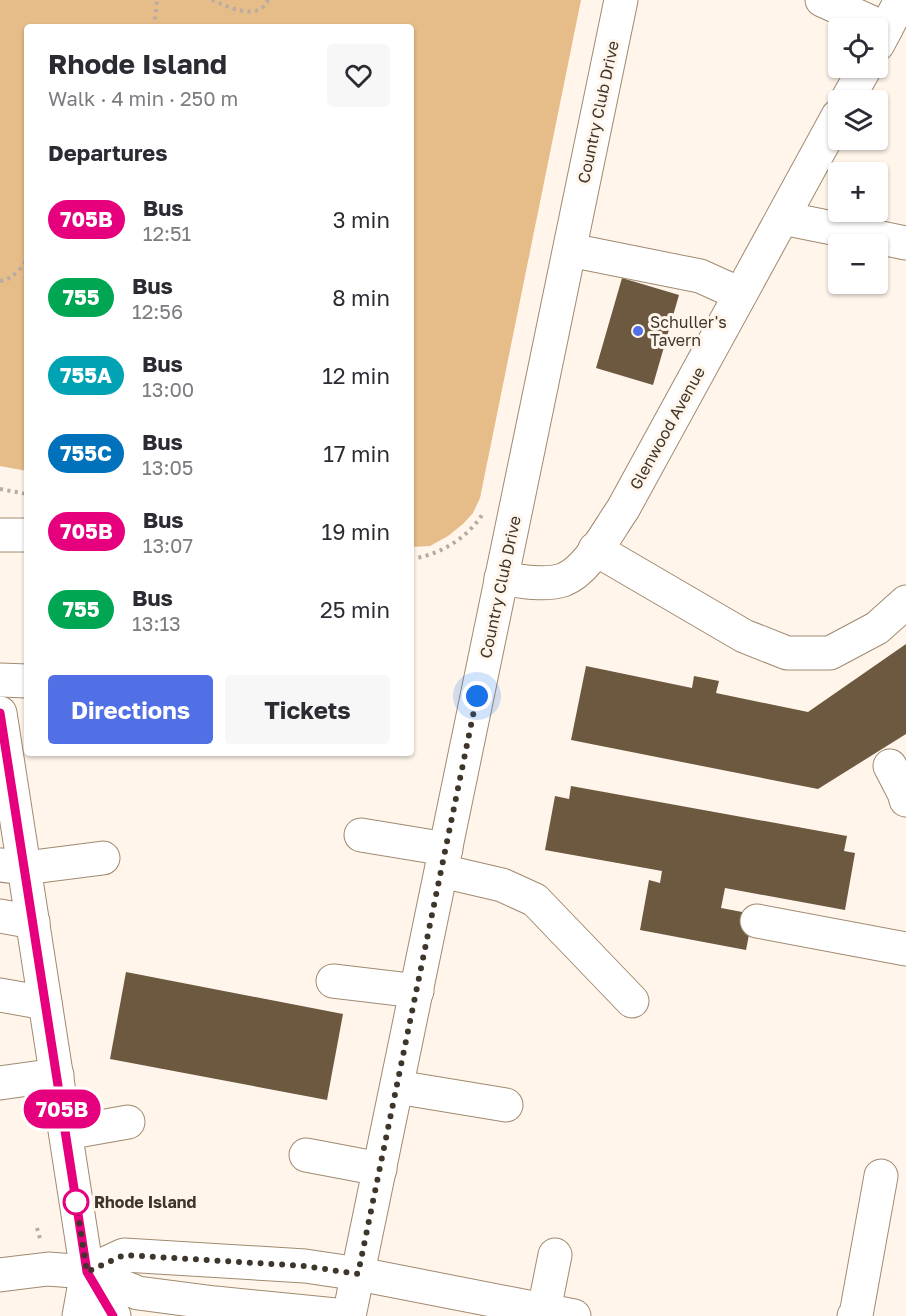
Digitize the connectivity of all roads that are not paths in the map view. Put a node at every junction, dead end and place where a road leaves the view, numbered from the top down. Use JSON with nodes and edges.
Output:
{"nodes":[{"id":1,"x":621,"y":0,"type":"edge"},
{"id":2,"x":822,"y":0,"type":"edge"},
{"id":3,"x":894,"y":18,"type":"edge"},
{"id":4,"x":828,"y":135,"type":"edge"},
{"id":5,"x":783,"y":218,"type":"junction"},
{"id":6,"x":906,"y":243,"type":"edge"},
{"id":7,"x":570,"y":250,"type":"junction"},
{"id":8,"x":740,"y":294,"type":"junction"},
{"id":9,"x":0,"y":535,"type":"edge"},
{"id":10,"x":24,"y":535,"type":"edge"},
{"id":11,"x":596,"y":549,"type":"junction"},
{"id":12,"x":501,"y":578,"type":"junction"},
{"id":13,"x":906,"y":602,"type":"edge"},
{"id":14,"x":0,"y":680,"type":"edge"},
{"id":15,"x":24,"y":681,"type":"edge"},
{"id":16,"x":0,"y":713,"type":"edge"},
{"id":17,"x":890,"y":766,"type":"dead end"},
{"id":18,"x":906,"y":800,"type":"edge"},
{"id":19,"x":361,"y":835,"type":"dead end"},
{"id":20,"x":103,"y":858,"type":"dead end"},
{"id":21,"x":444,"y":860,"type":"junction"},
{"id":22,"x":12,"y":867,"type":"edge"},
{"id":23,"x":0,"y":916,"type":"edge"},
{"id":24,"x":757,"y":921,"type":"dead end"},
{"id":25,"x":33,"y":922,"type":"junction"},
{"id":26,"x":906,"y":949,"type":"edge"},
{"id":27,"x":333,"y":981,"type":"dead end"},
{"id":28,"x":417,"y":991,"type":"junction"},
{"id":29,"x":0,"y":995,"type":"edge"},
{"id":30,"x":632,"y":1001,"type":"dead end"},
{"id":31,"x":45,"y":1003,"type":"junction"},
{"id":32,"x":57,"y":1075,"type":"junction"},
{"id":33,"x":0,"y":1083,"type":"edge"},
{"id":34,"x":397,"y":1087,"type":"junction"},
{"id":35,"x":506,"y":1105,"type":"dead end"},
{"id":36,"x":128,"y":1122,"type":"dead end"},
{"id":37,"x":66,"y":1133,"type":"junction"},
{"id":38,"x":306,"y":1155,"type":"dead end"},
{"id":39,"x":380,"y":1169,"type":"junction"},
{"id":40,"x":881,"y":1176,"type":"dead end"},
{"id":41,"x":555,"y":1255,"type":"dead end"},
{"id":42,"x":87,"y":1272,"type":"junction"},
{"id":43,"x":358,"y":1274,"type":"junction"},
{"id":44,"x":0,"y":1275,"type":"edge"},
{"id":45,"x":559,"y":1313,"type":"edge"},
{"id":46,"x":856,"y":1315,"type":"edge"},
{"id":47,"x":80,"y":1316,"type":"edge"},
{"id":48,"x":114,"y":1316,"type":"edge"},
{"id":49,"x":348,"y":1316,"type":"edge"}],
"edges":[{"from":1,"to":7,"type":"street","name":"Country Club Drive"},
{"from":2,"to":3,"type":"street"},
{"from":4,"to":5,"type":"street","name":"Glenwood Avenue"},
{"from":5,"to":6,"type":"street"},
{"from":5,"to":8,"type":"street","name":"Glenwood Avenue"},
{"from":7,"to":8,"type":"street"},
{"from":7,"to":12,"type":"street","name":"Country Club Drive"},
{"from":8,"to":11,"type":"street","name":"Glenwood Avenue"},
{"from":9,"to":10,"type":"street"},
{"from":11,"to":12,"type":"street","name":"Glenwood Avenue"},
{"from":11,"to":13,"type":"street"},
{"from":12,"to":21,"type":"street","name":"Country Club Drive"},
{"from":14,"to":15,"type":"street"},
{"from":16,"to":22,"type":"street"},
{"from":17,"to":18,"type":"street"},
{"from":19,"to":21,"type":"street"},
{"from":20,"to":22,"type":"street"},
{"from":21,"to":28,"type":"street","name":"Country Club Drive"},
{"from":21,"to":30,"type":"street"},
{"from":22,"to":25,"type":"street"},
{"from":23,"to":25,"type":"street"},
{"from":24,"to":26,"type":"street"},
{"from":25,"to":31,"type":"street"},
{"from":27,"to":28,"type":"street"},
{"from":28,"to":34,"type":"street","name":"Country Club Drive"},
{"from":29,"to":31,"type":"street"},
{"from":31,"to":32,"type":"street"},
{"from":32,"to":33,"type":"street"},
{"from":32,"to":37,"type":"street"},
{"from":34,"to":35,"type":"street"},
{"from":34,"to":39,"type":"street","name":"Country Club Drive"},
{"from":36,"to":37,"type":"street"},
{"from":37,"to":42,"type":"street"},
{"from":38,"to":39,"type":"street"},
{"from":39,"to":43,"type":"street","name":"Country Club Drive"},
{"from":40,"to":46,"type":"street"},
{"from":41,"to":45,"type":"street"},
{"from":42,"to":43,"type":"street"},
{"from":42,"to":44,"type":"street"},
{"from":42,"to":47,"type":"street"},
{"from":42,"to":48,"type":"street"},
{"from":42,"to":49,"type":"street"},
{"from":43,"to":45,"type":"street"},
{"from":43,"to":49,"type":"street","name":"Country Club Drive"}]}
